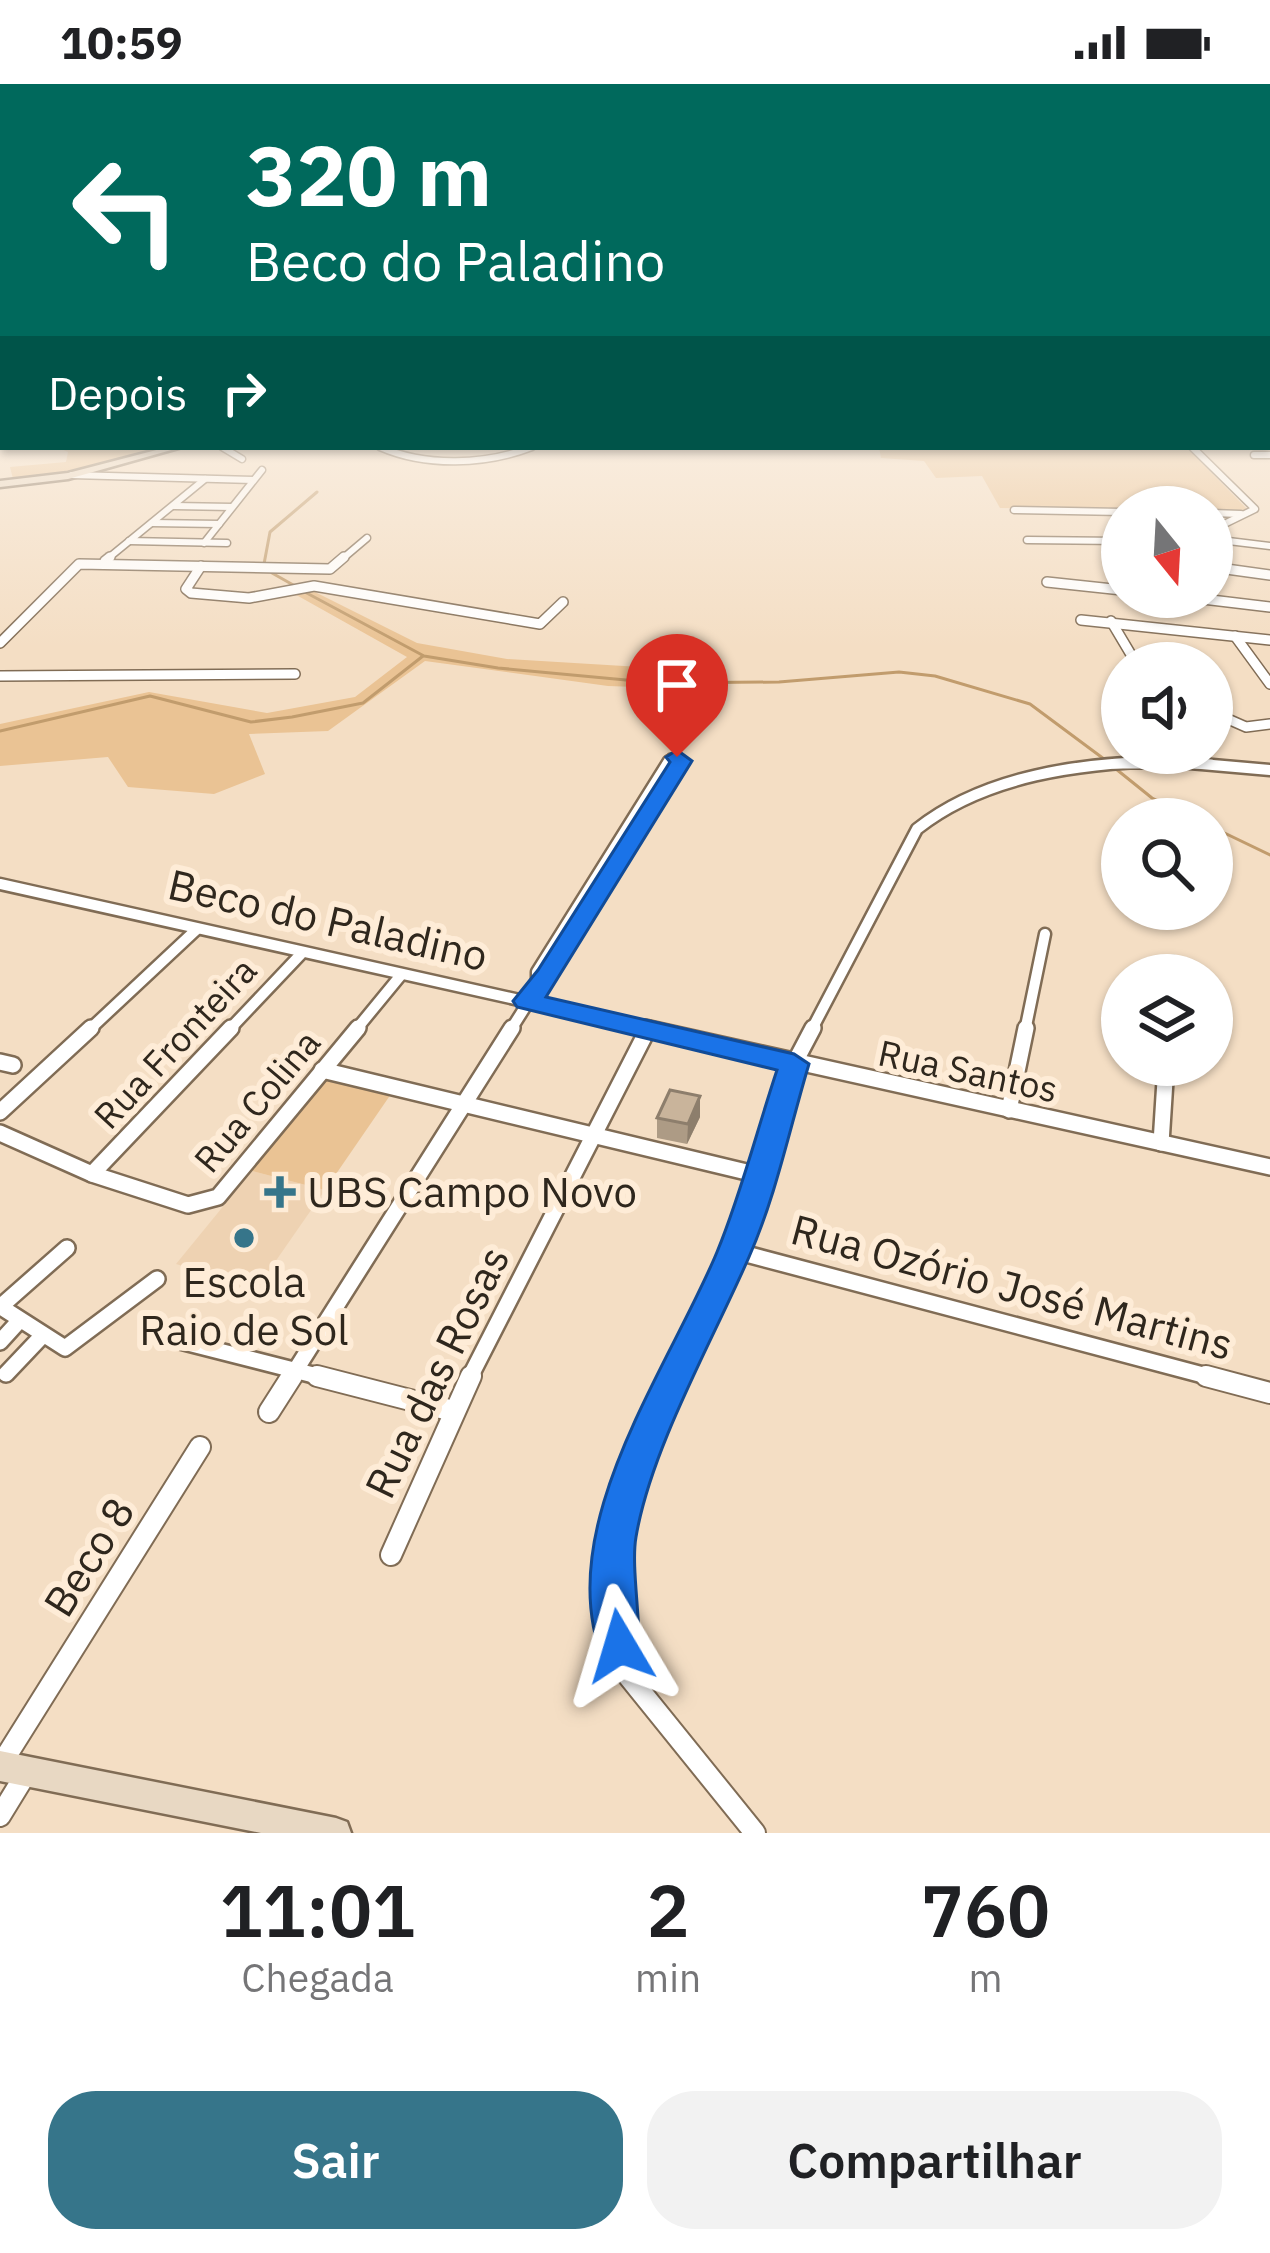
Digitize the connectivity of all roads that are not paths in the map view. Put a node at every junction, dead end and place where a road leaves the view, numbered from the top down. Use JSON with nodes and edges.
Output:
{"nodes":[{"id":1,"x":199,"y":484,"type":"edge"},
{"id":2,"x":251,"y":484,"type":"edge"},
{"id":3,"x":1230,"y":484,"type":"edge"},
{"id":4,"x":172,"y":506,"type":"junction"},
{"id":5,"x":232,"y":507,"type":"junction"},
{"id":6,"x":1014,"y":510,"type":"dead end"},
{"id":7,"x":1101,"y":512,"type":"edge"},
{"id":8,"x":1233,"y":514,"type":"edge"},
{"id":9,"x":1245,"y":514,"type":"junction"},
{"id":10,"x":1233,"y":522,"type":"edge"},
{"id":11,"x":152,"y":523,"type":"junction"},
{"id":12,"x":219,"y":524,"type":"junction"},
{"id":13,"x":368,"y":538,"type":"dead end"},
{"id":14,"x":1233,"y":539,"type":"edge"},
{"id":15,"x":1027,"y":540,"type":"dead end"},
{"id":16,"x":129,"y":541,"type":"junction"},
{"id":17,"x":1101,"y":541,"type":"edge"},
{"id":18,"x":205,"y":543,"type":"junction"},
{"id":19,"x":227,"y":543,"type":"dead end"},
{"id":20,"x":1270,"y":546,"type":"edge"},
{"id":21,"x":105,"y":561,"type":"junction"},
{"id":22,"x":212,"y":561,"type":"dead end"},
{"id":23,"x":201,"y":566,"type":"junction"},
{"id":24,"x":1233,"y":569,"type":"edge"},
{"id":25,"x":1270,"y":575,"type":"edge"},
{"id":26,"x":1047,"y":582,"type":"dead end"},
{"id":27,"x":1101,"y":588,"type":"edge"},
{"id":28,"x":563,"y":602,"type":"dead end"},
{"id":29,"x":1233,"y":603,"type":"edge"},
{"id":30,"x":1270,"y":607,"type":"edge"},
{"id":31,"x":1082,"y":620,"type":"dead end"},
{"id":32,"x":1111,"y":621,"type":"junction"},
{"id":33,"x":1235,"y":636,"type":"junction"},
{"id":34,"x":1270,"y":640,"type":"edge"},
{"id":35,"x":1124,"y":642,"type":"edge"},
{"id":36,"x":0,"y":643,"type":"edge"},
{"id":37,"x":295,"y":674,"type":"dead end"},
{"id":38,"x":0,"y":676,"type":"edge"},
{"id":39,"x":1270,"y":684,"type":"edge"},
{"id":40,"x":1233,"y":721,"type":"edge"},
{"id":41,"x":1270,"y":724,"type":"edge"},
{"id":42,"x":1270,"y":770,"type":"edge"},
{"id":43,"x":627,"y":838,"type":"junction"},
{"id":44,"x":0,"y":884,"type":"edge"},
{"id":45,"x":197,"y":929,"type":"junction"},
{"id":46,"x":1046,"y":934,"type":"dead end"},
{"id":47,"x":301,"y":954,"type":"junction"},
{"id":48,"x":401,"y":975,"type":"junction"},
{"id":49,"x":527,"y":1001,"type":"junction"},
{"id":50,"x":648,"y":1029,"type":"junction"},
{"id":51,"x":794,"y":1064,"type":"junction"},
{"id":52,"x":322,"y":1070,"type":"junction"},
{"id":53,"x":1165,"y":1086,"type":"edge"},
{"id":54,"x":463,"y":1105,"type":"junction"},
{"id":55,"x":1009,"y":1111,"type":"junction"},
{"id":56,"x":0,"y":1112,"type":"edge"},
{"id":57,"x":0,"y":1133,"type":"edge"},
{"id":58,"x":594,"y":1136,"type":"junction"},
{"id":59,"x":1161,"y":1143,"type":"junction"},
{"id":60,"x":1270,"y":1167,"type":"edge"},
{"id":61,"x":92,"y":1174,"type":"junction"},
{"id":62,"x":759,"y":1174,"type":"junction"},
{"id":63,"x":67,"y":1248,"type":"dead end"},
{"id":64,"x":735,"y":1251,"type":"junction"},
{"id":65,"x":157,"y":1279,"type":"dead end"},
{"id":66,"x":0,"y":1307,"type":"edge"},
{"id":67,"x":20,"y":1320,"type":"junction"},
{"id":68,"x":43,"y":1335,"type":"junction"},
{"id":69,"x":0,"y":1342,"type":"edge"},
{"id":70,"x":180,"y":1342,"type":"dead end"},
{"id":71,"x":295,"y":1370,"type":"junction"},
{"id":72,"x":6,"y":1374,"type":"dead end"},
{"id":73,"x":1270,"y":1393,"type":"edge"},
{"id":74,"x":269,"y":1412,"type":"dead end"},
{"id":75,"x":453,"y":1412,"type":"junction"},
{"id":76,"x":200,"y":1447,"type":"dead end"},
{"id":77,"x":391,"y":1555,"type":"dead end"},
{"id":78,"x":9,"y":1768,"type":"edge"},
{"id":79,"x":0,"y":1816,"type":"edge"},
{"id":80,"x":336,"y":1833,"type":"edge"},
{"id":81,"x":755,"y":1833,"type":"edge"}],
"edges":[{"from":1,"to":4,"type":"street"},
{"from":2,"to":5,"type":"street"},
{"from":3,"to":9,"type":"street"},
{"from":4,"to":5,"type":"street"},
{"from":4,"to":11,"type":"street"},
{"from":5,"to":12,"type":"street"},
{"from":6,"to":7,"type":"street"},
{"from":8,"to":9,"type":"street"},
{"from":9,"to":10,"type":"street"},
{"from":11,"to":12,"type":"street"},
{"from":11,"to":16,"type":"street"},
{"from":12,"to":18,"type":"street"},
{"from":13,"to":23,"type":"street"},
{"from":14,"to":20,"type":"street"},
{"from":15,"to":17,"type":"street"},
{"from":16,"to":18,"type":"street"},
{"from":16,"to":21,"type":"street"},
{"from":18,"to":19,"type":"street"},
{"from":21,"to":22,"type":"street"},
{"from":21,"to":23,"type":"street"},
{"from":21,"to":36,"type":"street"},
{"from":23,"to":28,"type":"street"},
{"from":24,"to":25,"type":"street"},
{"from":26,"to":27,"type":"street"},
{"from":29,"to":30,"type":"street"},
{"from":31,"to":32,"type":"street"},
{"from":32,"to":33,"type":"street"},
{"from":32,"to":35,"type":"street"},
{"from":33,"to":34,"type":"street"},
{"from":33,"to":39,"type":"street"},
{"from":37,"to":38,"type":"street"},
{"from":40,"to":41,"type":"street"},
{"from":42,"to":51,"type":"street"},
{"from":43,"to":43,"type":"street"},
{"from":43,"to":49,"type":"street"},
{"from":44,"to":45,"type":"street","name":"Beco do Paladino"},
{"from":45,"to":47,"type":"street","name":"Beco do Paladino"},
{"from":45,"to":56,"type":"street"},
{"from":46,"to":55,"type":"street"},
{"from":47,"to":48,"type":"street","name":"Beco do Paladino"},
{"from":47,"to":61,"type":"street","name":"Rua Fronteira"},
{"from":48,"to":49,"type":"street","name":"Beco do Paladino"},
{"from":48,"to":52,"type":"street","name":"Rua Colina"},
{"from":49,"to":50,"type":"street","name":"Beco do Paladino"},
{"from":49,"to":54,"type":"street"},
{"from":50,"to":51,"type":"street","name":"Beco do Paladino"},
{"from":50,"to":58,"type":"street","name":"Rua das Rosas"},
{"from":51,"to":55,"type":"street","name":"Rua Santos"},
{"from":51,"to":62,"type":"street"},
{"from":52,"to":54,"type":"street"},
{"from":52,"to":61,"type":"street","name":"Rua Colina"},
{"from":53,"to":59,"type":"street"},
{"from":54,"to":58,"type":"street"},
{"from":54,"to":71,"type":"street"},
{"from":55,"to":59,"type":"street","name":"Rua Santos"},
{"from":57,"to":61,"type":"street","name":"Rua Colina"},
{"from":58,"to":62,"type":"street"},
{"from":58,"to":75,"type":"street","name":"Rua das Rosas"},
{"from":59,"to":60,"type":"street","name":"Rua Santos"},
{"from":62,"to":64,"type":"street"},
{"from":63,"to":66,"type":"street"},
{"from":64,"to":73,"type":"street","name":"Rua Ozório José Martins"},
{"from":64,"to":81,"type":"street"},
{"from":65,"to":68,"type":"street"},
{"from":66,"to":67,"type":"street"},
{"from":67,"to":68,"type":"street"},
{"from":67,"to":69,"type":"street"},
{"from":68,"to":72,"type":"street"},
{"from":70,"to":71,"type":"street"},
{"from":71,"to":74,"type":"street"},
{"from":71,"to":75,"type":"street"},
{"from":75,"to":77,"type":"street","name":"Rua das Rosas"},
{"from":76,"to":78,"type":"street","name":"Beco 8"},
{"from":78,"to":79,"type":"street","name":"Beco 8"},
{"from":78,"to":80,"type":"main road"}]}
